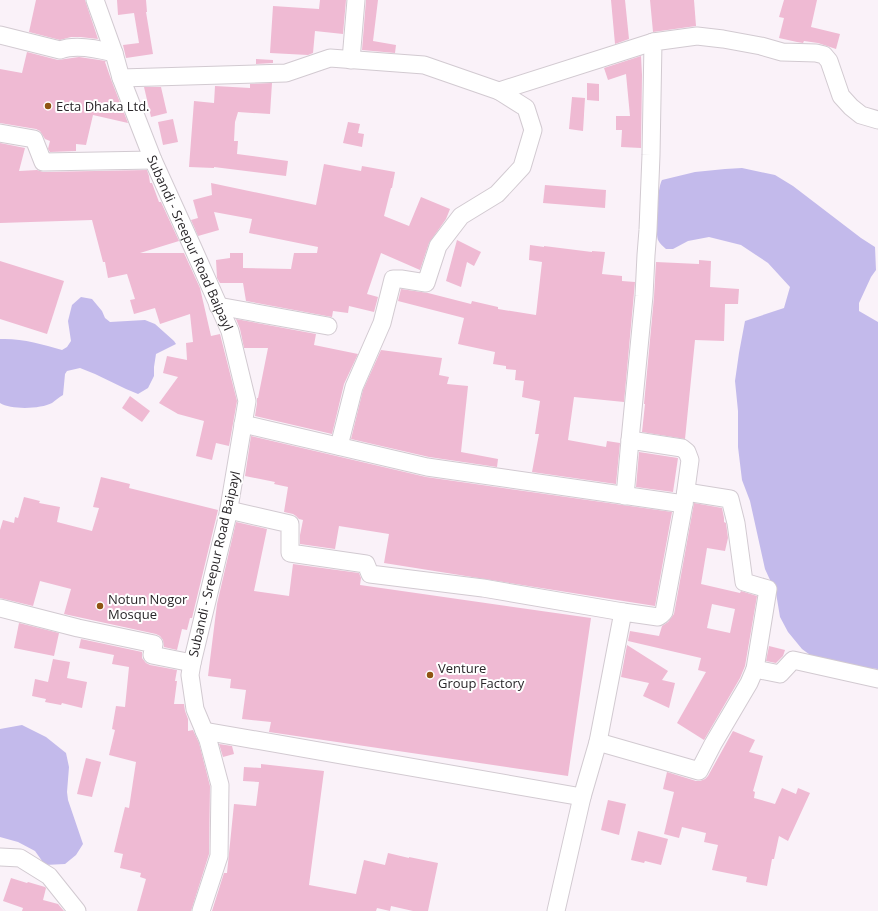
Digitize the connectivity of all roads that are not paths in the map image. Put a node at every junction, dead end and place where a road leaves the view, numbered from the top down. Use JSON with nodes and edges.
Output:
{"nodes":[{"id":1,"x":95,"y":0,"type":"edge"},
{"id":2,"x":356,"y":0,"type":"edge"},
{"id":3,"x":0,"y":35,"type":"edge"},
{"id":4,"x":653,"y":42,"type":"junction"},
{"id":5,"x":114,"y":53,"type":"junction"},
{"id":6,"x":351,"y":60,"type":"junction"},
{"id":7,"x":121,"y":78,"type":"junction"},
{"id":8,"x":499,"y":91,"type":"junction"},
{"id":9,"x":878,"y":120,"type":"edge"},
{"id":10,"x":0,"y":133,"type":"edge"},
{"id":11,"x":153,"y":160,"type":"junction"},
{"id":12,"x":218,"y":306,"type":"junction"},
{"id":13,"x":328,"y":326,"type":"dead end"},
{"id":14,"x":243,"y":424,"type":"junction"},
{"id":15,"x":630,"y":440,"type":"junction"},
{"id":16,"x":339,"y":446,"type":"junction"},
{"id":17,"x":625,"y":496,"type":"junction"},
{"id":18,"x":685,"y":498,"type":"junction"},
{"id":19,"x":229,"y":510,"type":"junction"},
{"id":20,"x":0,"y":608,"type":"edge"},
{"id":21,"x":623,"y":612,"type":"junction"},
{"id":22,"x":192,"y":663,"type":"junction"},
{"id":23,"x":755,"y":669,"type":"junction"},
{"id":24,"x":878,"y":679,"type":"edge"},
{"id":25,"x":204,"y":731,"type":"junction"},
{"id":26,"x":598,"y":742,"type":"junction"},
{"id":27,"x":582,"y":797,"type":"junction"},
{"id":28,"x":0,"y":857,"type":"edge"},
{"id":29,"x":78,"y":911,"type":"edge"},
{"id":30,"x":201,"y":911,"type":"edge"},
{"id":31,"x":556,"y":911,"type":"edge"}],
"edges":[{"from":1,"to":5,"type":"street","name":"Subandi - Sreepur Road Baipayl"},
{"from":2,"to":6,"type":"street"},
{"from":3,"to":5,"type":"street"},
{"from":4,"to":8,"type":"street"},
{"from":4,"to":9,"type":"street"},
{"from":4,"to":15,"type":"street"},
{"from":5,"to":7,"type":"street","name":"Subandi - Sreepur Road Baipayl"},
{"from":6,"to":7,"type":"street"},
{"from":6,"to":8,"type":"street"},
{"from":7,"to":11,"type":"street","name":"Subandi - Sreepur Road Baipayl"},
{"from":8,"to":16,"type":"street"},
{"from":10,"to":11,"type":"street"},
{"from":11,"to":12,"type":"street","name":"Subandi - Sreepur Road Baipayl"},
{"from":12,"to":13,"type":"street"},
{"from":12,"to":14,"type":"street","name":"Subandi - Sreepur Road Baipayl"},
{"from":14,"to":16,"type":"street"},
{"from":14,"to":19,"type":"street","name":"Subandi - Sreepur Road Baipayl"},
{"from":15,"to":17,"type":"street"},
{"from":15,"to":18,"type":"street"},
{"from":16,"to":17,"type":"street"},
{"from":17,"to":18,"type":"street"},
{"from":18,"to":21,"type":"street"},
{"from":18,"to":23,"type":"street"},
{"from":19,"to":21,"type":"street"},
{"from":19,"to":22,"type":"street","name":"Subandi - Sreepur Road Baipayl"},
{"from":20,"to":22,"type":"street"},
{"from":21,"to":26,"type":"street"},
{"from":22,"to":25,"type":"street","name":"Subandi - Sreepur Road Baipayl"},
{"from":23,"to":24,"type":"street"},
{"from":23,"to":26,"type":"street"},
{"from":25,"to":27,"type":"street"},
{"from":25,"to":30,"type":"street","name":"Subandi - Sreepur Road Baipayl"},
{"from":26,"to":27,"type":"street"},
{"from":27,"to":31,"type":"street"},
{"from":28,"to":29,"type":"street"}]}
